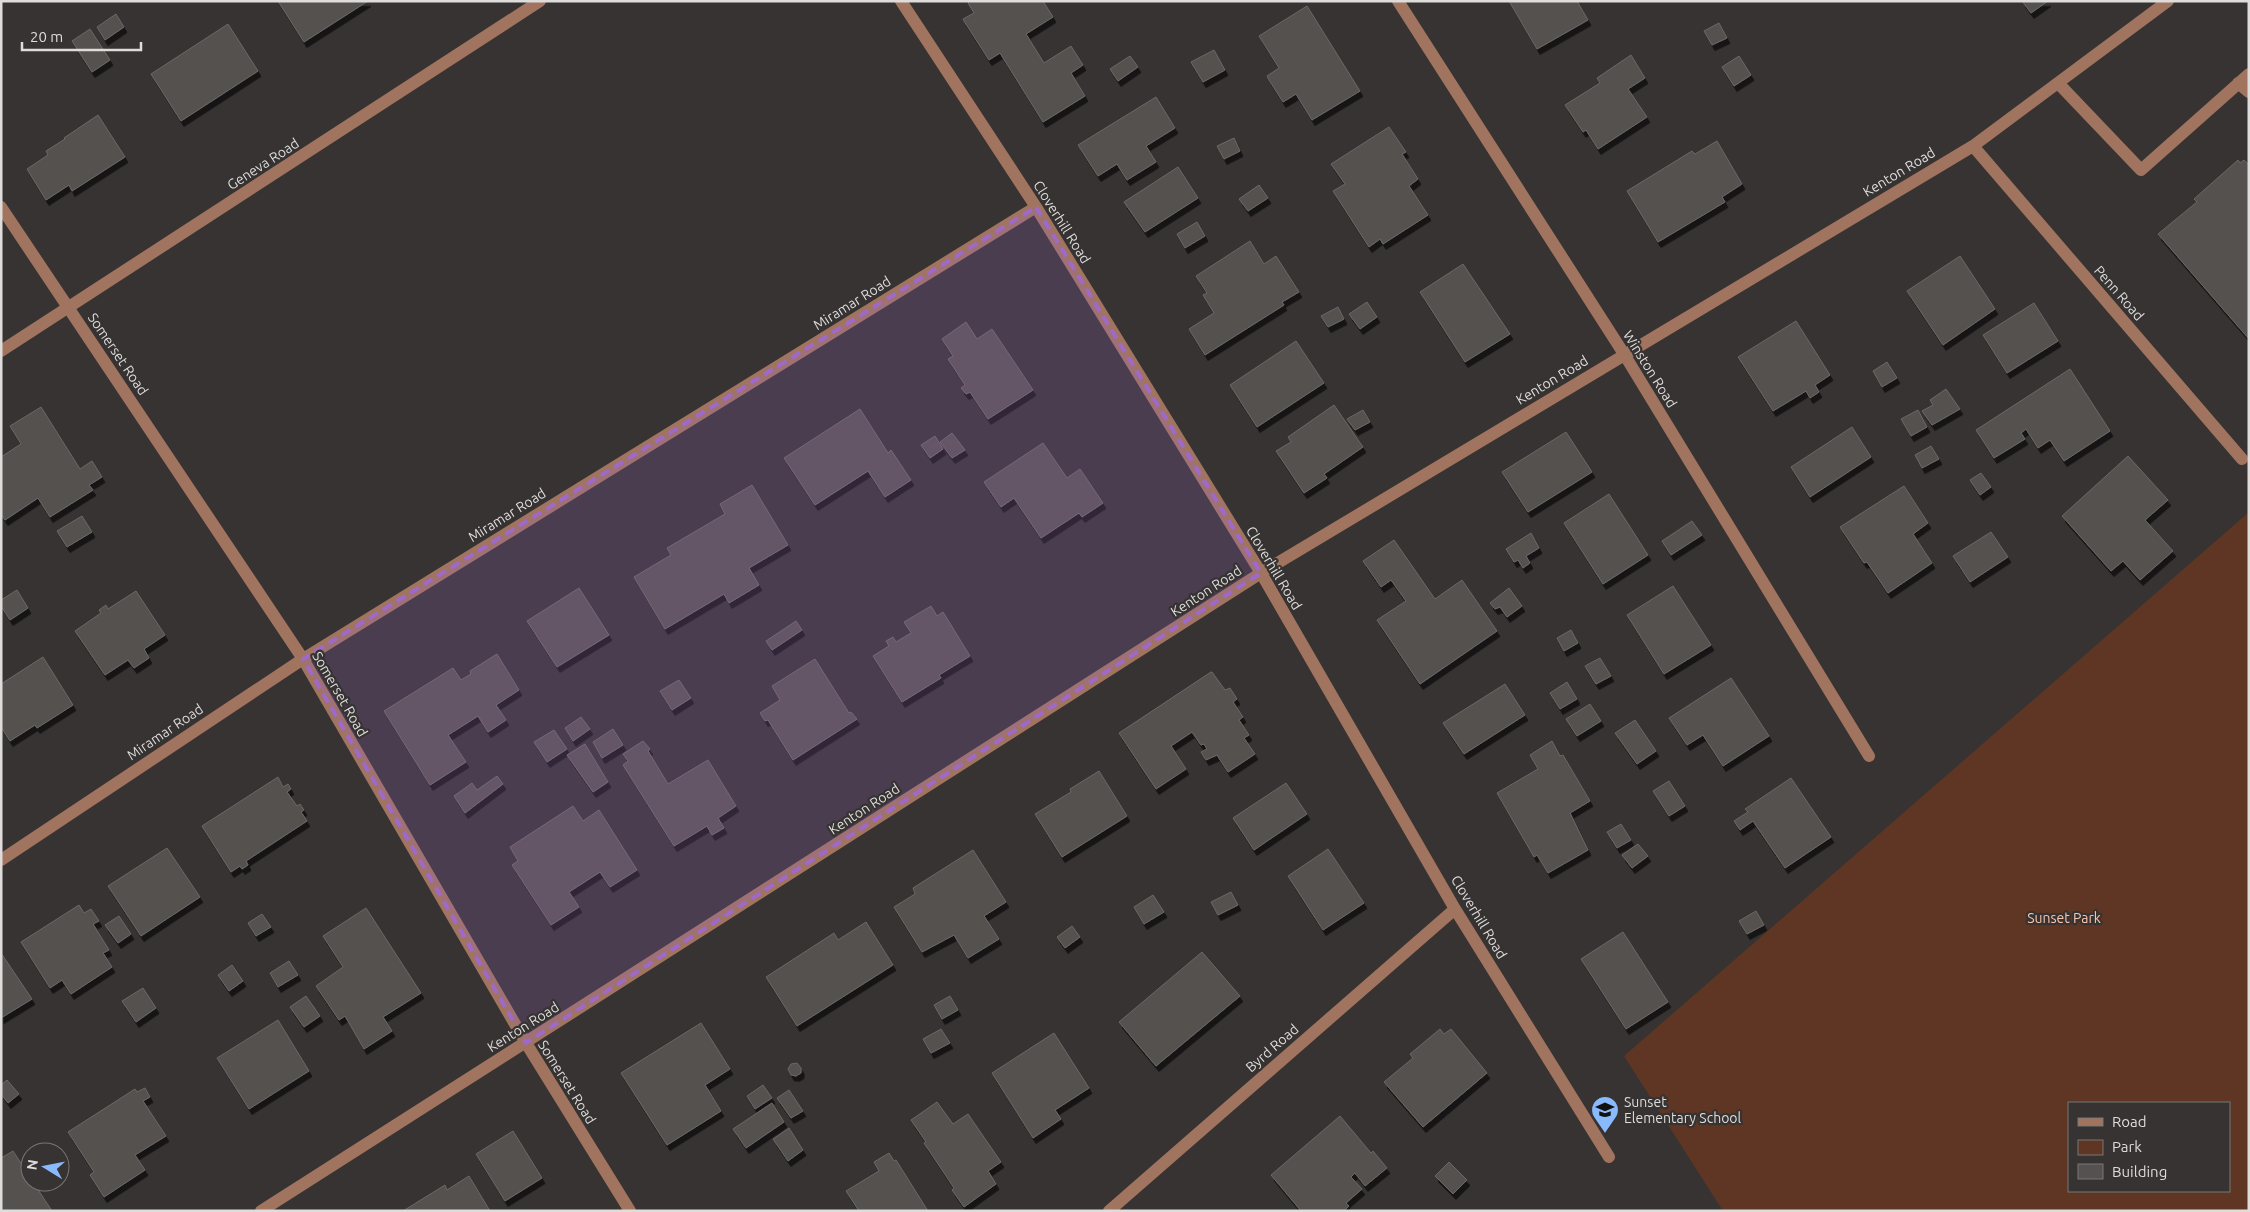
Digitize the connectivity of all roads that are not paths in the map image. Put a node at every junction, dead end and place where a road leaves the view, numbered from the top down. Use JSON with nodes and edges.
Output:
{"nodes":[{"id":1,"x":540,"y":1,"type":"edge"},
{"id":2,"x":901,"y":1,"type":"edge"},
{"id":3,"x":1398,"y":1,"type":"edge"},
{"id":4,"x":2168,"y":1,"type":"edge"},
{"id":5,"x":2249,"y":74,"type":"edge"},
{"id":6,"x":2058,"y":83,"type":"junction"},
{"id":7,"x":2238,"y":83,"type":"junction"},
{"id":8,"x":2249,"y":92,"type":"edge"},
{"id":9,"x":1973,"y":146,"type":"junction"},
{"id":10,"x":1,"y":207,"type":"edge"},
{"id":11,"x":1036,"y":207,"type":"junction"},
{"id":12,"x":69,"y":308,"type":"junction"},
{"id":13,"x":1,"y":351,"type":"edge"},
{"id":14,"x":1624,"y":354,"type":"junction"},
{"id":15,"x":2242,"y":459,"type":"dead end"},
{"id":16,"x":1261,"y":573,"type":"junction"},
{"id":17,"x":303,"y":659,"type":"junction"},
{"id":18,"x":1870,"y":756,"type":"dead end"},
{"id":19,"x":1,"y":860,"type":"edge"},
{"id":20,"x":1455,"y":909,"type":"junction"},
{"id":21,"x":526,"y":1044,"type":"junction"},
{"id":22,"x":1610,"y":1157,"type":"dead end"},
{"id":23,"x":261,"y":1211,"type":"edge"},
{"id":24,"x":630,"y":1211,"type":"edge"},
{"id":25,"x":1108,"y":1211,"type":"edge"}],
"edges":[{"from":1,"to":12,"type":"street","name":"Geneva Road"},
{"from":2,"to":11,"type":"street","name":"Cloverhill Road"},
{"from":3,"to":14,"type":"street","name":"Winston Road"},
{"from":4,"to":6,"type":"street","name":"Kenton Road"},
{"from":5,"to":7,"type":"street"},
{"from":6,"to":7,"type":"street"},
{"from":6,"to":9,"type":"street","name":"Kenton Road"},
{"from":7,"to":8,"type":"street"},
{"from":9,"to":14,"type":"street","name":"Kenton Road"},
{"from":9,"to":15,"type":"street","name":"Penn Road"},
{"from":10,"to":12,"type":"street","name":"Somerset Road"},
{"from":11,"to":16,"type":"street","name":"Cloverhill Road"},
{"from":11,"to":17,"type":"street","name":"Miramar Road"},
{"from":12,"to":13,"type":"street","name":"Geneva Road"},
{"from":12,"to":17,"type":"street","name":"Somerset Road"},
{"from":14,"to":16,"type":"street","name":"Kenton Road"},
{"from":14,"to":18,"type":"street","name":"Winston Road"},
{"from":16,"to":20,"type":"street","name":"Cloverhill Road"},
{"from":16,"to":21,"type":"street","name":"Kenton Road"},
{"from":17,"to":19,"type":"street","name":"Miramar Road"},
{"from":17,"to":21,"type":"street","name":"Somerset Road"},
{"from":20,"to":22,"type":"street","name":"Cloverhill Road"},
{"from":20,"to":25,"type":"street","name":"Byrd Road"},
{"from":21,"to":23,"type":"street","name":"Kenton Road"},
{"from":21,"to":24,"type":"street","name":"Somerset Road"}]}
